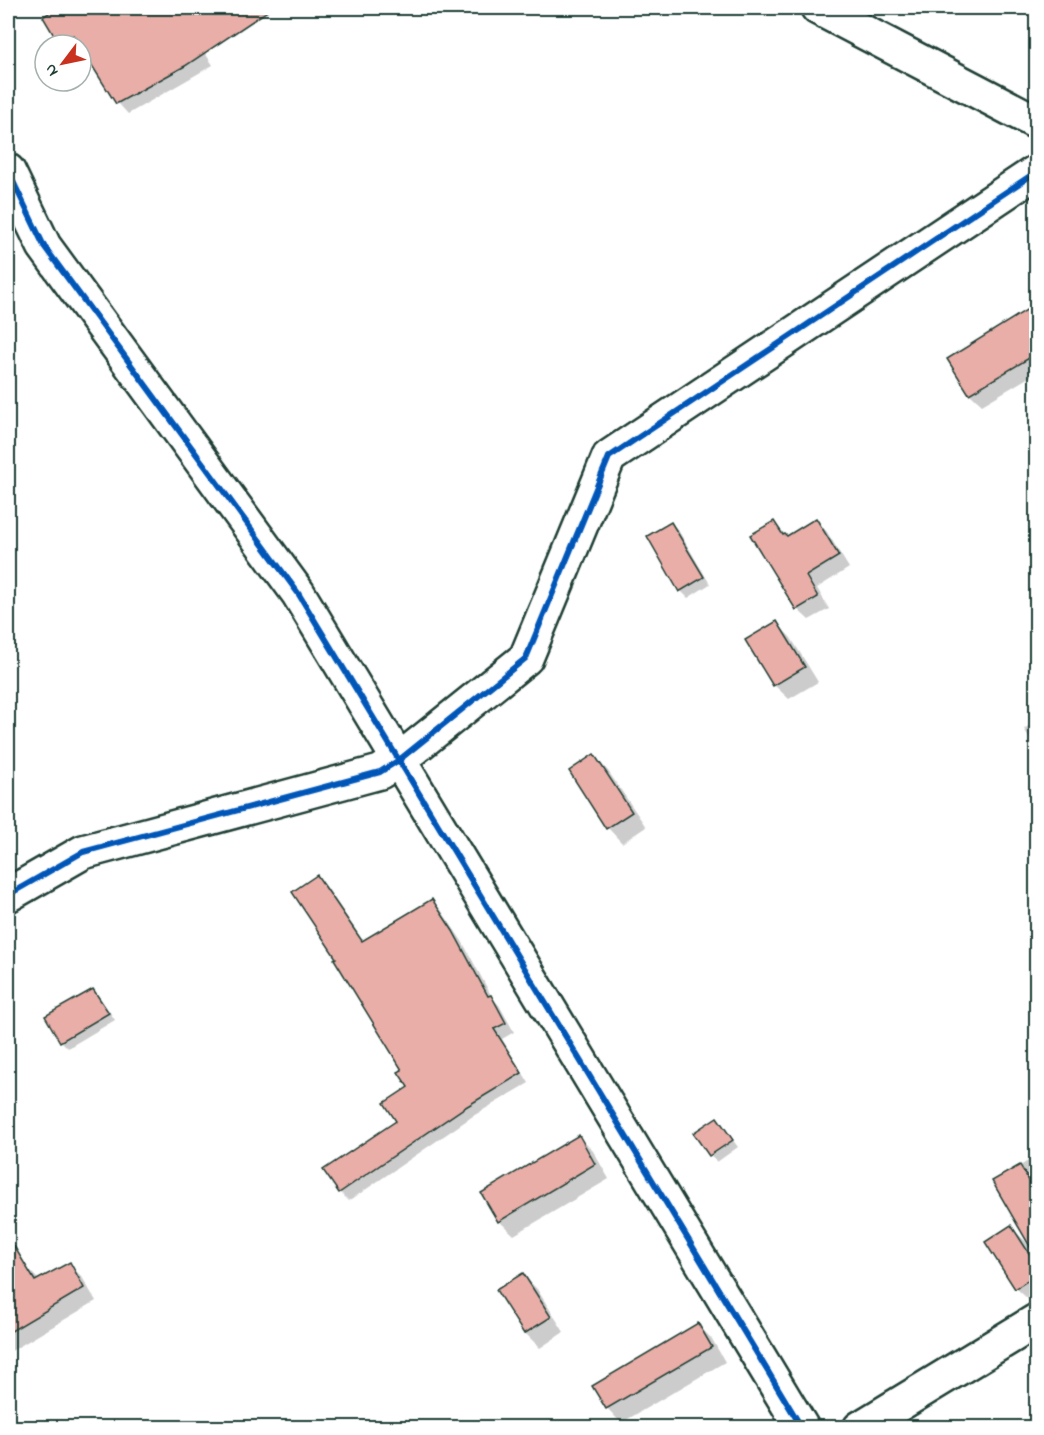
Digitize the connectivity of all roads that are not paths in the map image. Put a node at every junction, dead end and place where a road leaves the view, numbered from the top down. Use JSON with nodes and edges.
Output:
{"nodes":[{"id":1,"x":818,"y":8,"type":"edge"},
{"id":2,"x":1036,"y":122,"type":"edge"},
{"id":3,"x":8,"y":171,"type":"edge"},
{"id":4,"x":1036,"y":172,"type":"edge"},
{"id":5,"x":399,"y":760,"type":"junction"},
{"id":6,"x":8,"y":895,"type":"edge"},
{"id":7,"x":1036,"y":1322,"type":"edge"},
{"id":8,"x":802,"y":1428,"type":"edge"},
{"id":9,"x":860,"y":1428,"type":"edge"}],
"edges":[{"from":1,"to":2,"type":"street"},
{"from":3,"to":5,"type":"street"},
{"from":4,"to":5,"type":"street"},
{"from":5,"to":6,"type":"street"},
{"from":5,"to":8,"type":"street"},
{"from":7,"to":9,"type":"street"}]}
